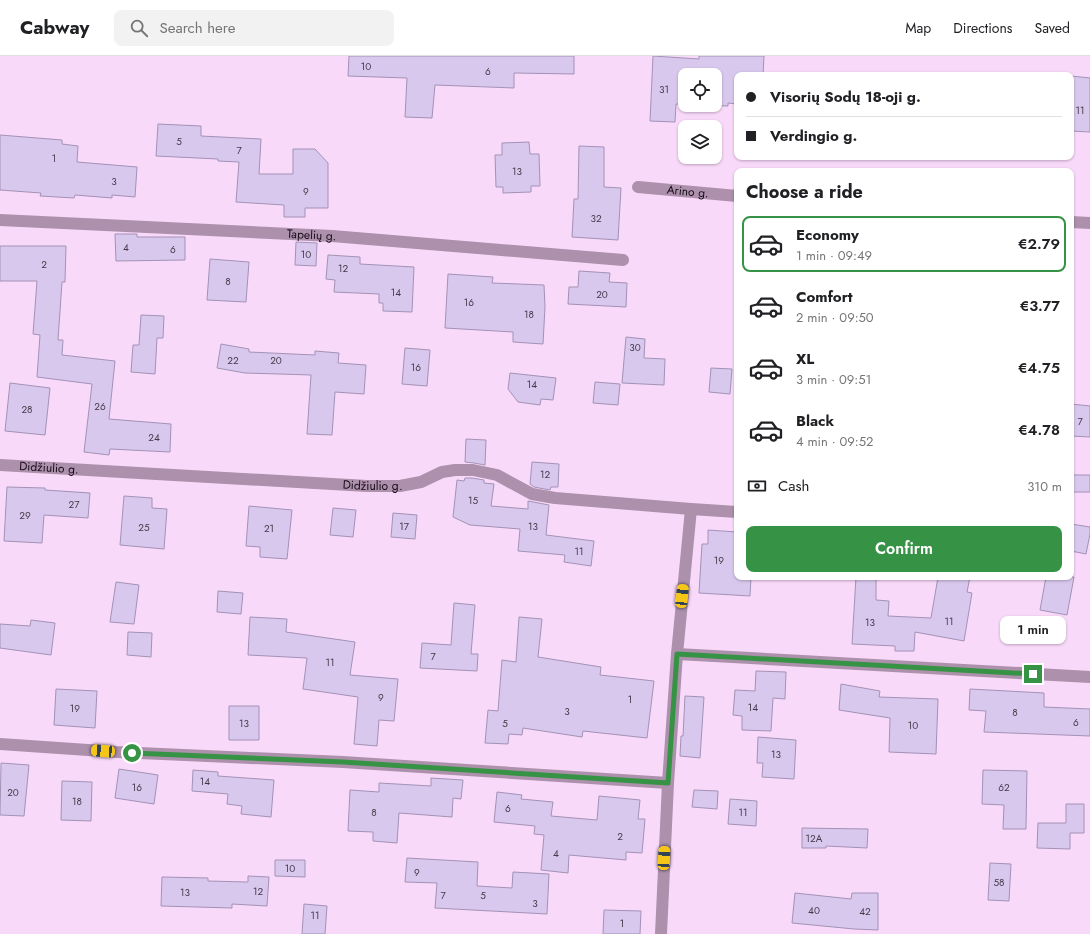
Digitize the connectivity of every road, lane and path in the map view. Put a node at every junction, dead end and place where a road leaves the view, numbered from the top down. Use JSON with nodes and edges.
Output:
{"nodes":[{"id":1,"x":638,"y":187,"type":"dead end"},
{"id":2,"x":734,"y":196,"type":"edge"},
{"id":3,"x":0,"y":220,"type":"edge"},
{"id":4,"x":1074,"y":222,"type":"edge"},
{"id":5,"x":1090,"y":223,"type":"edge"},
{"id":6,"x":623,"y":260,"type":"dead end"},
{"id":7,"x":0,"y":465,"type":"edge"},
{"id":8,"x":691,"y":509,"type":"junction"},
{"id":9,"x":734,"y":512,"type":"edge"},
{"id":10,"x":677,"y":654,"type":"junction"},
{"id":11,"x":1090,"y":677,"type":"edge"},
{"id":12,"x":0,"y":744,"type":"edge"},
{"id":13,"x":668,"y":783,"type":"junction"},
{"id":14,"x":661,"y":934,"type":"edge"}],
"edges":[{"from":1,"to":2,"type":"street","name":"Arino g."},
{"from":3,"to":6,"type":"street","name":"Tapelių g."},
{"from":4,"to":5,"type":"street"},
{"from":7,"to":8,"type":"street","name":"Didžiulio g."},
{"from":8,"to":9,"type":"street","name":"Didžiulio g."},
{"from":8,"to":10,"type":"street"},
{"from":10,"to":11,"type":"street"},
{"from":10,"to":13,"type":"street"},
{"from":12,"to":13,"type":"street"},
{"from":13,"to":14,"type":"street"}]}
